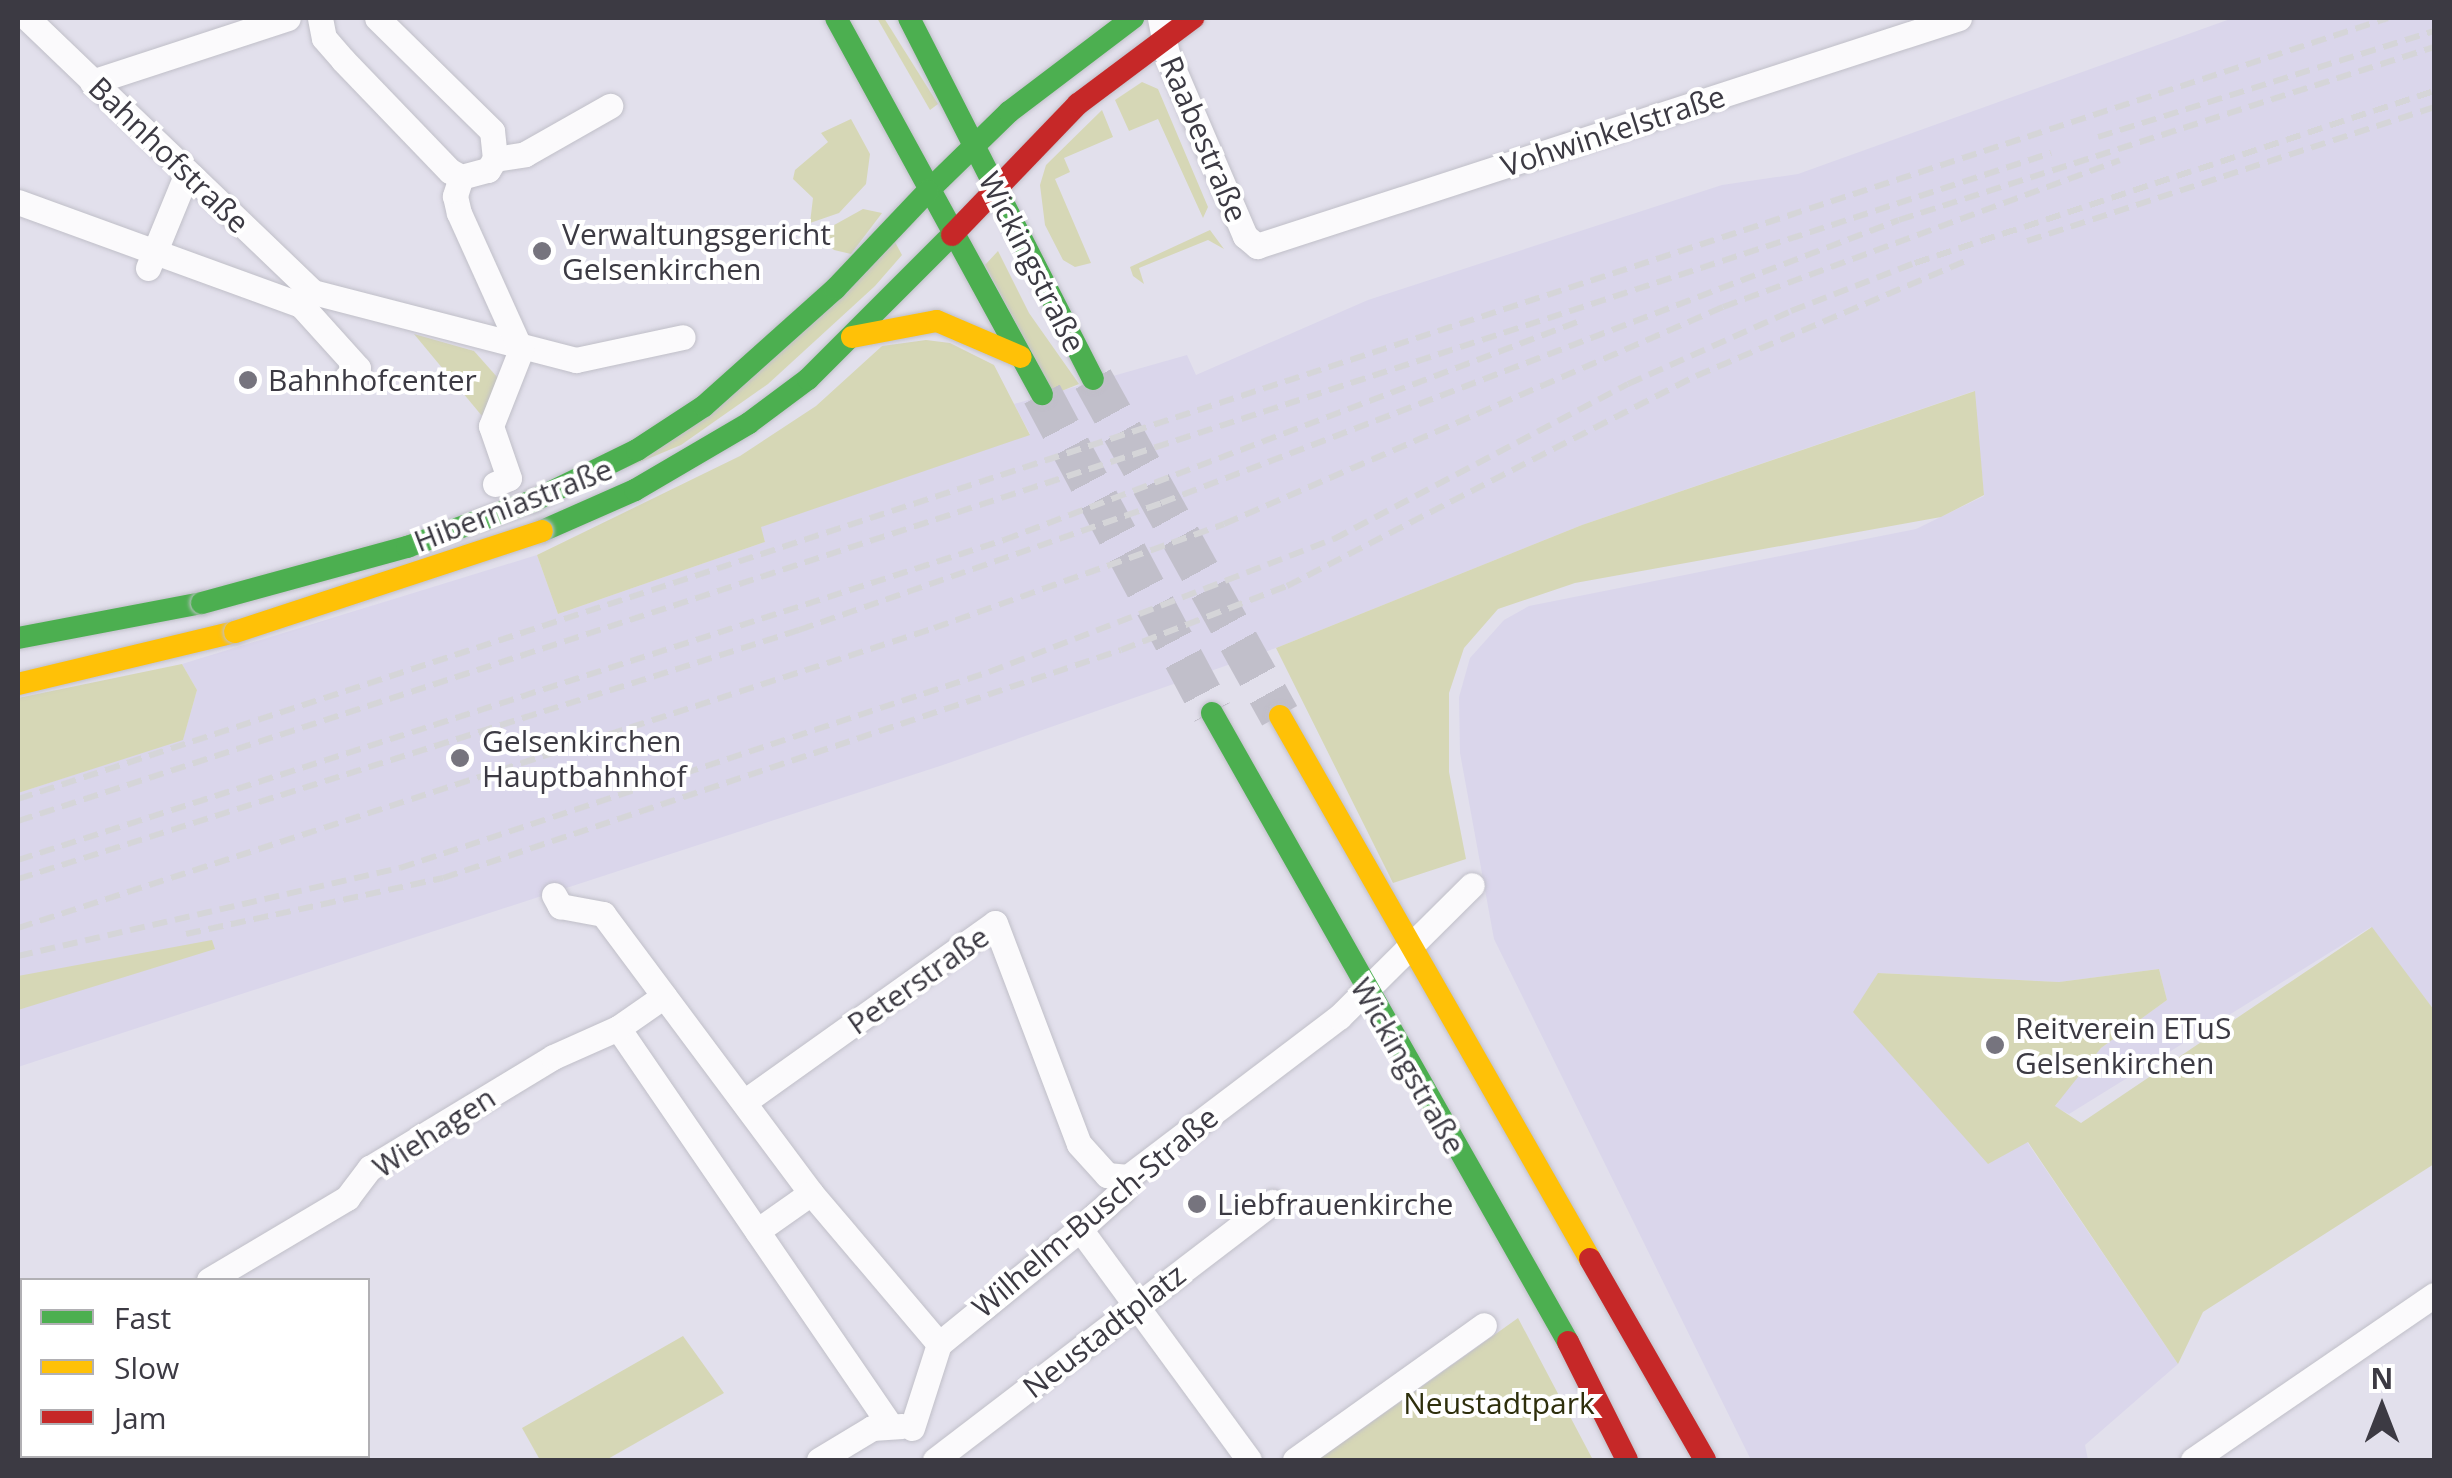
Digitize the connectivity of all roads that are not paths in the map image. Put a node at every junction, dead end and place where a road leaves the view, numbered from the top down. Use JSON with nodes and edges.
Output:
{"nodes":[{"id":1,"x":27,"y":18,"type":"edge"},
{"id":2,"x":288,"y":18,"type":"edge"},
{"id":3,"x":320,"y":18,"type":"edge"},
{"id":4,"x":377,"y":18,"type":"edge"},
{"id":5,"x":836,"y":18,"type":"edge"},
{"id":6,"x":908,"y":18,"type":"edge"},
{"id":7,"x":1132,"y":18,"type":"edge"},
{"id":8,"x":1194,"y":18,"type":"edge"},
{"id":9,"x":1958,"y":18,"type":"edge"},
{"id":10,"x":1161,"y":28,"type":"edge"},
{"id":11,"x":92,"y":82,"type":"junction"},
{"id":12,"x":610,"y":106,"type":"dead end"},
{"id":13,"x":973,"y":144,"type":"junction"},
{"id":14,"x":495,"y":159,"type":"junction"},
{"id":15,"x":187,"y":172,"type":"junction"},
{"id":16,"x":461,"y":177,"type":"junction"},
{"id":17,"x":994,"y":188,"type":"junction"},
{"id":18,"x":928,"y":191,"type":"junction"},
{"id":19,"x":18,"y":202,"type":"edge"},
{"id":20,"x":952,"y":235,"type":"junction"},
{"id":21,"x":1267,"y":245,"type":"joint"},
{"id":22,"x":157,"y":248,"type":"junction"},
{"id":23,"x":307,"y":298,"type":"junction"},
{"id":24,"x":683,"y":337,"type":"dead end"},
{"id":25,"x":851,"y":337,"type":"junction"},
{"id":26,"x":521,"y":350,"type":"junction"},
{"id":27,"x":1021,"y":357,"type":"junction"},
{"id":28,"x":347,"y":377,"type":"dead end"},
{"id":29,"x":1093,"y":380,"type":"tunnel mouth"},
{"id":30,"x":1042,"y":394,"type":"tunnel mouth"},
{"id":31,"x":494,"y":484,"type":"dead end"},
{"id":32,"x":18,"y":638,"type":"edge"},
{"id":33,"x":18,"y":684,"type":"edge"},
{"id":34,"x":1212,"y":713,"type":"tunnel mouth"},
{"id":35,"x":1280,"y":716,"type":"tunnel mouth"},
{"id":36,"x":1472,"y":885,"type":"dead end"},
{"id":37,"x":554,"y":894,"type":"dead end"},
{"id":38,"x":1409,"y":946,"type":"junction"},
{"id":39,"x":1364,"y":991,"type":"junction"},
{"id":40,"x":664,"y":996,"type":"junction"},
{"id":41,"x":618,"y":1028,"type":"junction"},
{"id":42,"x":744,"y":1102,"type":"junction"},
{"id":43,"x":1128,"y":1177,"type":"junction"},
{"id":44,"x":812,"y":1192,"type":"junction"},
{"id":45,"x":1273,"y":1202,"type":"dead end"},
{"id":46,"x":1080,"y":1229,"type":"junction"},
{"id":47,"x":756,"y":1231,"type":"junction"},
{"id":48,"x":212,"y":1278,"type":"edge"},
{"id":49,"x":2434,"y":1294,"type":"edge"},
{"id":50,"x":1135,"y":1309,"type":"junction"},
{"id":51,"x":1484,"y":1324,"type":"dead end"},
{"id":52,"x":939,"y":1344,"type":"junction"},
{"id":53,"x":1610,"y":1415,"type":"junction"},
{"id":54,"x":900,"y":1426,"type":"junction"},
{"id":55,"x":819,"y":1460,"type":"edge"},
{"id":56,"x":934,"y":1460,"type":"edge"},
{"id":57,"x":1249,"y":1460,"type":"edge"},
{"id":58,"x":1294,"y":1460,"type":"edge"},
{"id":59,"x":1627,"y":1460,"type":"edge"},
{"id":60,"x":1649,"y":1460,"type":"edge"},
{"id":61,"x":1705,"y":1460,"type":"edge"},
{"id":62,"x":2193,"y":1460,"type":"edge"}],
"edges":[{"from":1,"to":11,"type":"street","name":"Bahnhofstraße"},
{"from":2,"to":11,"type":"street"},
{"from":3,"to":16,"type":"street"},
{"from":4,"to":14,"type":"street"},
{"from":5,"to":18,"type":"main road","name":"Wickingstraße"},
{"from":6,"to":13,"type":"main road","name":"Wickingstraße"},
{"from":7,"to":13,"type":"main road","name":"Hiberniastraße"},
{"from":8,"to":10,"type":"main road","name":"Hiberniastraße"},
{"from":9,"to":21,"type":"street","name":"Vohwinkelstraße"},
{"from":10,"to":17,"type":"main road","name":"Hiberniastraße"},
{"from":10,"to":21,"type":"street","name":"Raabestraße"},
{"from":11,"to":15,"type":"street","name":"Bahnhofstraße"},
{"from":12,"to":14,"type":"street"},
{"from":13,"to":17,"type":"main road","name":"Wickingstraße"},
{"from":13,"to":18,"type":"main road","name":"Hiberniastraße"},
{"from":14,"to":16,"type":"street"},
{"from":15,"to":22,"type":"street"},
{"from":15,"to":23,"type":"street","name":"Bahnhofstraße"},
{"from":16,"to":26,"type":"street"},
{"from":17,"to":20,"type":"main road","name":"Hiberniastraße"},
{"from":17,"to":29,"type":"main road","name":"Wickingstraße"},
{"from":18,"to":20,"type":"main road","name":"Wickingstraße"},
{"from":18,"to":32,"type":"main road","name":"Hiberniastraße","bridge":true},
{"from":19,"to":22,"type":"street"},
{"from":20,"to":25,"type":"main road","name":"Hiberniastraße"},
{"from":20,"to":27,"type":"main road","name":"Wickingstraße"},
{"from":22,"to":23,"type":"street"},
{"from":23,"to":26,"type":"street"},
{"from":23,"to":28,"type":"street","name":"Bahnhofstraße"},
{"from":24,"to":26,"type":"street"},
{"from":25,"to":27,"type":"main road"},
{"from":25,"to":33,"type":"main road","name":"Hiberniastraße","bridge":true},
{"from":26,"to":31,"type":"street"},
{"from":27,"to":30,"type":"main road","name":"Wickingstraße"},
{"from":34,"to":39,"type":"main road","name":"Wickingstraße"},
{"from":35,"to":38,"type":"main road","name":"Wickingstraße"},
{"from":36,"to":38,"type":"street","name":"Wickingstraße"},
{"from":37,"to":40,"type":"street"},
{"from":38,"to":39,"type":"street","name":"Wilhelm-Busch-Straße"},
{"from":38,"to":61,"type":"main road","name":"Wickingstraße"},
{"from":39,"to":43,"type":"street","name":"Wilhelm-Busch-Straße"},
{"from":39,"to":53,"type":"main road","name":"Wickingstraße"},
{"from":40,"to":41,"type":"street","name":"Wiehagen"},
{"from":40,"to":42,"type":"street"},
{"from":41,"to":47,"type":"street"},
{"from":41,"to":48,"type":"street","name":"Wiehagen"},
{"from":42,"to":43,"type":"street","name":"Peterstraße"},
{"from":42,"to":44,"type":"street"},
{"from":43,"to":46,"type":"street","name":"Wilhelm-Busch-Straße"},
{"from":44,"to":47,"type":"street"},
{"from":44,"to":52,"type":"street"},
{"from":45,"to":50,"type":"street","name":"Neustadtplatz"},
{"from":46,"to":50,"type":"street"},
{"from":46,"to":52,"type":"street","name":"Wilhelm-Busch-Straße"},
{"from":47,"to":54,"type":"street"},
{"from":49,"to":62,"type":"street"},
{"from":50,"to":56,"type":"street","name":"Neustadtplatz"},
{"from":50,"to":57,"type":"street"},
{"from":51,"to":58,"type":"street"},
{"from":52,"to":54,"type":"street"},
{"from":53,"to":59,"type":"main road","name":"Wickingstraße"},
{"from":53,"to":60,"type":"main road","name":"Wickingstraße"},
{"from":54,"to":55,"type":"street"},
{"from":54,"to":56,"type":"street"}]}
